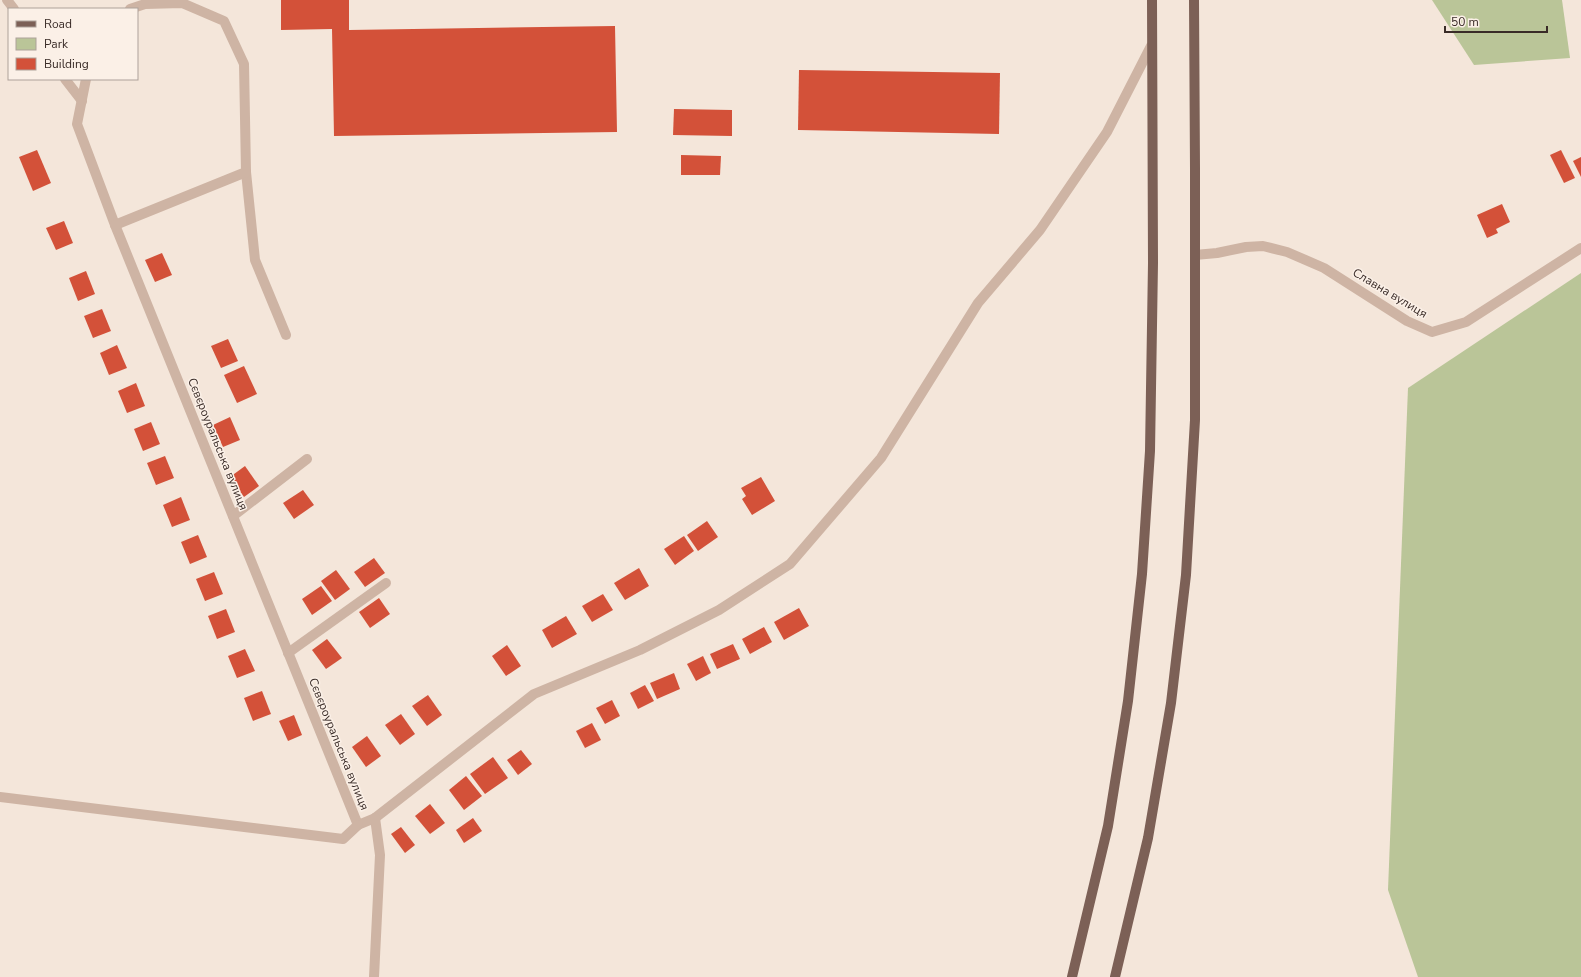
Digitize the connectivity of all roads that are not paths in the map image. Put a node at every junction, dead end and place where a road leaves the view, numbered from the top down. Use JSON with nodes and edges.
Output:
{"nodes":[{"id":1,"x":7,"y":0,"type":"edge"},
{"id":2,"x":1152,"y":0,"type":"edge"},
{"id":3,"x":1194,"y":0,"type":"edge"},
{"id":4,"x":13,"y":8,"type":"edge"},
{"id":5,"x":133,"y":8,"type":"edge"},
{"id":6,"x":1151,"y":46,"type":"junction"},
{"id":7,"x":66,"y":80,"type":"edge"},
{"id":8,"x":86,"y":80,"type":"edge"},
{"id":9,"x":82,"y":101,"type":"junction"},
{"id":10,"x":246,"y":172,"type":"junction"},
{"id":11,"x":115,"y":225,"type":"junction"},
{"id":12,"x":1581,"y":248,"type":"edge"},
{"id":13,"x":1195,"y":255,"type":"junction"},
{"id":14,"x":286,"y":335,"type":"dead end"},
{"id":15,"x":307,"y":459,"type":"dead end"},
{"id":16,"x":233,"y":516,"type":"junction"},
{"id":17,"x":386,"y":583,"type":"dead end"},
{"id":18,"x":288,"y":653,"type":"junction"},
{"id":19,"x":0,"y":797,"type":"edge"},
{"id":20,"x":375,"y":818,"type":"junction"},
{"id":21,"x":358,"y":825,"type":"junction"},
{"id":22,"x":374,"y":977,"type":"edge"},
{"id":23,"x":1072,"y":977,"type":"edge"},
{"id":24,"x":1115,"y":977,"type":"edge"}],
"edges":[{"from":1,"to":4,"type":"street"},
{"from":2,"to":6,"type":"main road"},
{"from":3,"to":13,"type":"main road"},
{"from":5,"to":10,"type":"street"},
{"from":6,"to":20,"type":"street","name":"Сєвєроуральська вулиця"},
{"from":6,"to":23,"type":"main road"},
{"from":7,"to":9,"type":"street"},
{"from":8,"to":9,"type":"street","name":"Сєвєроуральська вулиця"},
{"from":9,"to":11,"type":"street","name":"Сєвєроуральська вулиця"},
{"from":10,"to":11,"type":"street"},
{"from":10,"to":14,"type":"street"},
{"from":11,"to":16,"type":"street","name":"Сєвєроуральська вулиця"},
{"from":12,"to":13,"type":"street","name":"Славна вулиця"},
{"from":13,"to":24,"type":"main road"},
{"from":15,"to":16,"type":"street"},
{"from":16,"to":18,"type":"street","name":"Сєвєроуральська вулиця"},
{"from":17,"to":18,"type":"street"},
{"from":18,"to":21,"type":"street","name":"Сєвєроуральська вулиця"},
{"from":19,"to":21,"type":"street"},
{"from":20,"to":21,"type":"street","name":"Сєвєроуральська вулиця"},
{"from":20,"to":22,"type":"street"}]}
